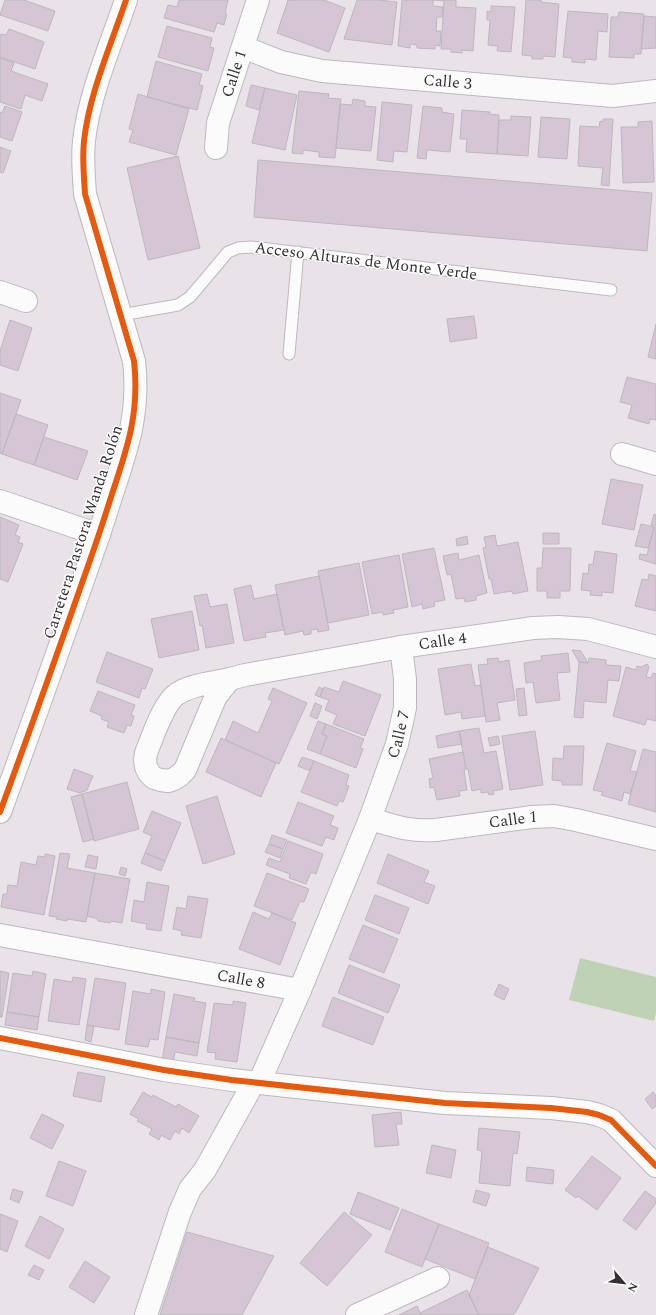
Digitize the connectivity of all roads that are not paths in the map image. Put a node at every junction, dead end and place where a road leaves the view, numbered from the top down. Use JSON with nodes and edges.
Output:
{"nodes":[{"id":1,"x":126,"y":0,"type":"edge"},
{"id":2,"x":258,"y":0,"type":"edge"},
{"id":3,"x":243,"y":47,"type":"junction"},
{"id":4,"x":656,"y":91,"type":"edge"},
{"id":5,"x":216,"y":148,"type":"dead end"},
{"id":6,"x":298,"y":252,"type":"junction"},
{"id":7,"x":611,"y":290,"type":"dead end"},
{"id":8,"x":0,"y":292,"type":"edge"},
{"id":9,"x":26,"y":301,"type":"dead end"},
{"id":10,"x":121,"y":315,"type":"junction"},
{"id":11,"x":289,"y":354,"type":"dead end"},
{"id":12,"x":622,"y":454,"type":"dead end"},
{"id":13,"x":656,"y":464,"type":"edge"},
{"id":14,"x":0,"y":501,"type":"edge"},
{"id":15,"x":99,"y":535,"type":"junction"},
{"id":16,"x":401,"y":647,"type":"junction"},
{"id":17,"x":656,"y":647,"type":"edge"},
{"id":18,"x":230,"y":679,"type":"junction"},
{"id":19,"x":0,"y":812,"type":"edge"},
{"id":20,"x":370,"y":819,"type":"junction"},
{"id":21,"x":656,"y":839,"type":"edge"},
{"id":22,"x":0,"y":935,"type":"edge"},
{"id":23,"x":300,"y":990,"type":"junction"},
{"id":24,"x":0,"y":1038,"type":"edge"},
{"id":25,"x":263,"y":1074,"type":"dead end"},
{"id":26,"x":249,"y":1091,"type":"dead end"},
{"id":27,"x":656,"y":1166,"type":"edge"},
{"id":28,"x":438,"y":1278,"type":"dead end"},
{"id":29,"x":146,"y":1315,"type":"edge"},
{"id":30,"x":357,"y":1315,"type":"edge"}],
"edges":[{"from":1,"to":10,"type":"street","name":"Carretera Pastora Wanda Rolón"},
{"from":2,"to":3,"type":"street","name":"Calle 1"},
{"from":3,"to":4,"type":"street","name":"Calle 3"},
{"from":3,"to":5,"type":"street","name":"Calle 1"},
{"from":6,"to":7,"type":"lane","name":"Acceso Alturas de Monte Verde"},
{"from":6,"to":10,"type":"lane","name":"Acceso Alturas de Monte Verde"},
{"from":6,"to":11,"type":"lane"},
{"from":8,"to":9,"type":"street"},
{"from":10,"to":15,"type":"street","name":"Carretera Pastora Wanda Rolón"},
{"from":12,"to":13,"type":"street"},
{"from":14,"to":15,"type":"street"},
{"from":15,"to":19,"type":"street","name":"Carretera Pastora Wanda Rolón"},
{"from":16,"to":17,"type":"street","name":"Calle 4"},
{"from":16,"to":18,"type":"street","name":"Calle 4"},
{"from":16,"to":20,"type":"street","name":"Calle 7"},
{"from":18,"to":18,"type":"street","name":"Calle 4"},
{"from":20,"to":21,"type":"street","name":"Calle 1"},
{"from":20,"to":23,"type":"street"},
{"from":22,"to":23,"type":"street","name":"Calle 8"},
{"from":23,"to":25,"type":"street"},
{"from":24,"to":27,"type":"street"},
{"from":26,"to":29,"type":"street"},
{"from":28,"to":30,"type":"street"}]}
